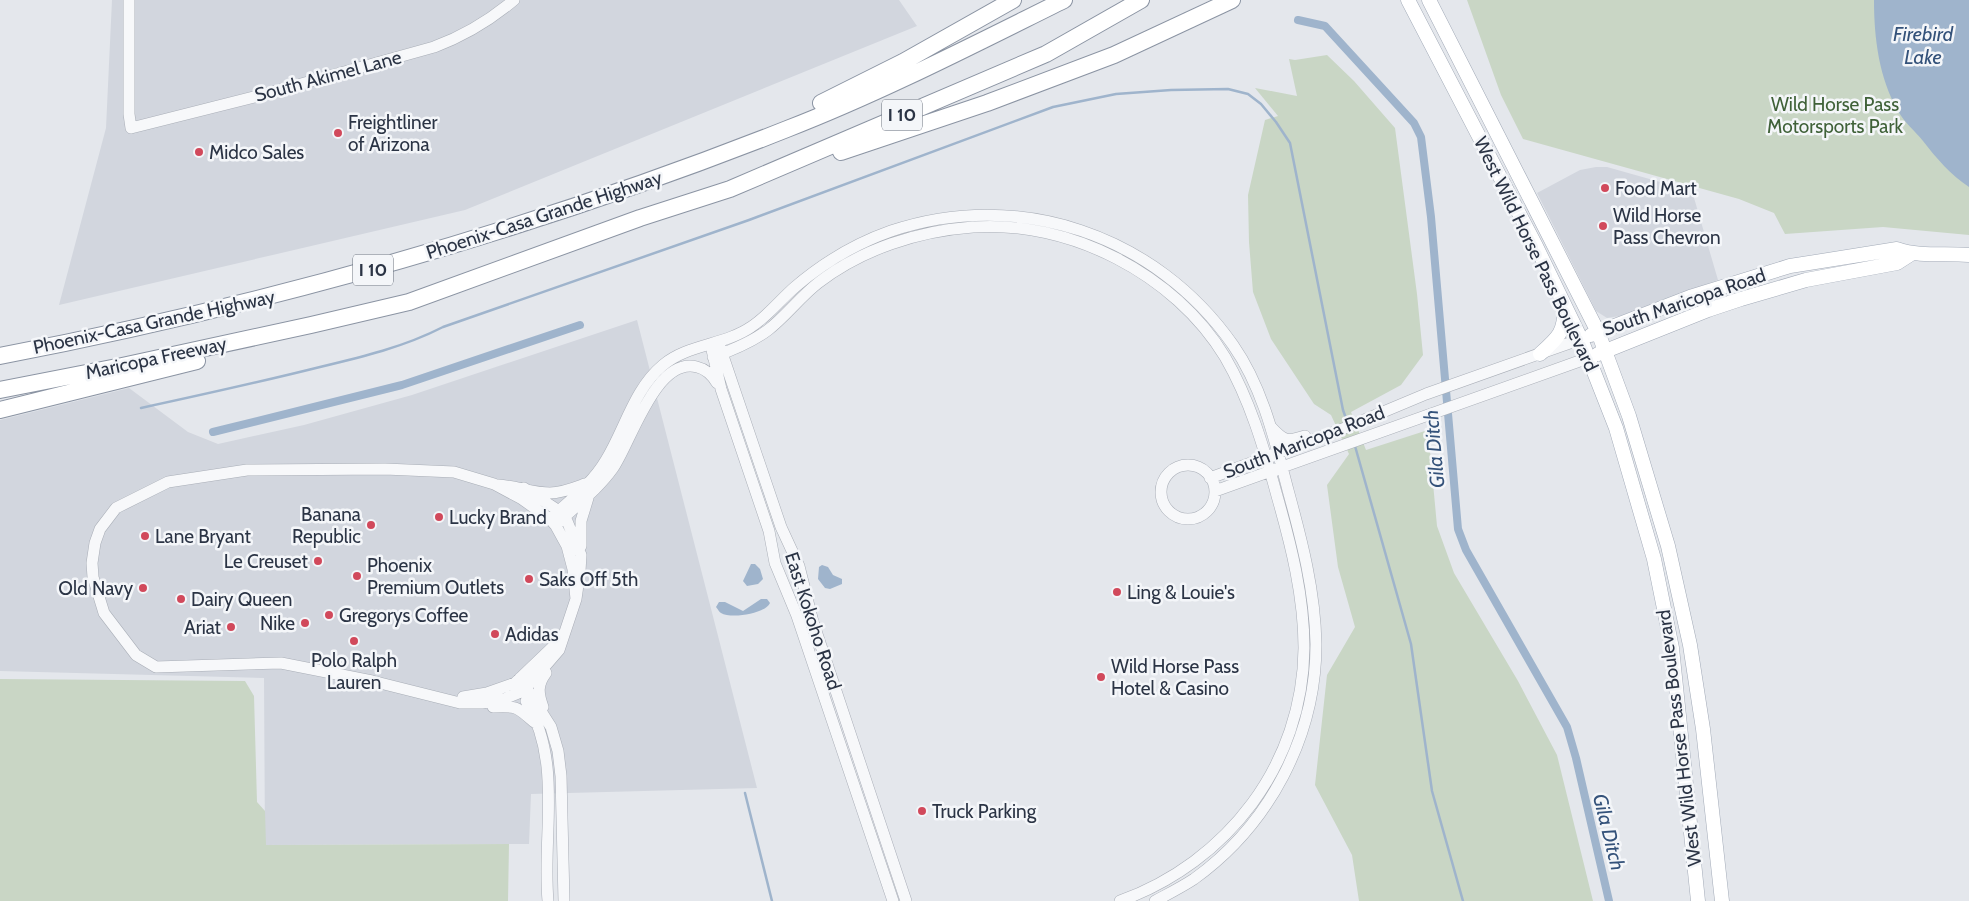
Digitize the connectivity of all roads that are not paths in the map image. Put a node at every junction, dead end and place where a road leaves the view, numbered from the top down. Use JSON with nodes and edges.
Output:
{"nodes":[{"id":1,"x":129,"y":0,"type":"edge"},
{"id":2,"x":514,"y":0,"type":"edge"},
{"id":3,"x":1013,"y":0,"type":"edge"},
{"id":4,"x":1064,"y":0,"type":"edge"},
{"id":5,"x":1141,"y":0,"type":"edge"},
{"id":6,"x":1232,"y":0,"type":"edge"},
{"id":7,"x":1408,"y":0,"type":"edge"},
{"id":8,"x":1429,"y":0,"type":"edge"},
{"id":9,"x":735,"y":148,"type":"junction"},
{"id":10,"x":730,"y":189,"type":"junction"},
{"id":11,"x":915,"y":231,"type":"junction"},
{"id":12,"x":1911,"y":254,"type":"junction"},
{"id":13,"x":1969,"y":255,"type":"edge"},
{"id":14,"x":1802,"y":264,"type":"junction"},
{"id":15,"x":1157,"y":270,"type":"junction"},
{"id":16,"x":1150,"y":280,"type":"junction"},
{"id":17,"x":1806,"y":280,"type":"junction"},
{"id":18,"x":1702,"y":294,"type":"junction"},
{"id":19,"x":1565,"y":306,"type":"junction"},
{"id":20,"x":1708,"y":310,"type":"junction"},
{"id":21,"x":311,"y":325,"type":"junction"},
{"id":22,"x":1598,"y":332,"type":"junction"},
{"id":23,"x":1581,"y":339,"type":"junction"},
{"id":24,"x":714,"y":342,"type":"junction"},
{"id":25,"x":1606,"y":352,"type":"junction"},
{"id":26,"x":1540,"y":354,"type":"junction"},
{"id":27,"x":718,"y":355,"type":"junction"},
{"id":28,"x":0,"y":356,"type":"edge"},
{"id":29,"x":1588,"y":358,"type":"junction"},
{"id":30,"x":721,"y":389,"type":"junction"},
{"id":31,"x":0,"y":390,"type":"edge"},
{"id":32,"x":0,"y":410,"type":"edge"},
{"id":33,"x":1270,"y":426,"type":"junction"},
{"id":34,"x":1340,"y":430,"type":"junction"},
{"id":35,"x":1278,"y":453,"type":"junction"},
{"id":36,"x":1266,"y":457,"type":"junction"},
{"id":37,"x":1282,"y":468,"type":"junction"},
{"id":38,"x":600,"y":471,"type":"junction"},
{"id":39,"x":1270,"y":472,"type":"junction"},
{"id":40,"x":1210,"y":478,"type":"junction"},
{"id":41,"x":494,"y":484,"type":"junction"},
{"id":42,"x":524,"y":488,"type":"junction"},
{"id":43,"x":1215,"y":491,"type":"junction"},
{"id":44,"x":591,"y":494,"type":"junction"},
{"id":45,"x":562,"y":514,"type":"junction"},
{"id":46,"x":553,"y":522,"type":"junction"},
{"id":47,"x":783,"y":533,"type":"junction"},
{"id":48,"x":770,"y":537,"type":"junction"},
{"id":49,"x":582,"y":555,"type":"junction"},
{"id":50,"x":1311,"y":586,"type":"junction"},
{"id":51,"x":1298,"y":588,"type":"junction"},
{"id":52,"x":576,"y":599,"type":"junction"},
{"id":53,"x":1312,"y":599,"type":"junction"},
{"id":54,"x":1300,"y":600,"type":"junction"},
{"id":55,"x":562,"y":639,"type":"junction"},
{"id":56,"x":552,"y":658,"type":"junction"},
{"id":57,"x":520,"y":685,"type":"junction"},
{"id":58,"x":441,"y":698,"type":"junction"},
{"id":59,"x":460,"y":703,"type":"junction"},
{"id":60,"x":842,"y":708,"type":"junction"},
{"id":61,"x":829,"y":712,"type":"junction"},
{"id":62,"x":539,"y":726,"type":"junction"},
{"id":63,"x":551,"y":727,"type":"junction"},
{"id":64,"x":548,"y":901,"type":"edge"},
{"id":65,"x":564,"y":901,"type":"edge"},
{"id":66,"x":892,"y":901,"type":"edge"},
{"id":67,"x":906,"y":901,"type":"edge"},
{"id":68,"x":1120,"y":901,"type":"edge"},
{"id":69,"x":1155,"y":901,"type":"edge"},
{"id":70,"x":1698,"y":901,"type":"edge"},
{"id":71,"x":1722,"y":901,"type":"edge"}],
"edges":[{"from":1,"to":2,"type":"street","name":"South Akimel Lane"},
{"from":3,"to":9,"type":"highway"},
{"from":4,"to":9,"type":"highway","name":"Phoenix-Casa Grande Highway","number":"I 10"},
{"from":5,"to":10,"type":"highway","name":"Phoenix-Casa Grande Highway","number":"I 10"},
{"from":6,"to":10,"type":"highway"},
{"from":7,"to":19,"type":"main road","name":"West Wild Horse Pass Boulevard"},
{"from":8,"to":22,"type":"main road","name":"West Wild Horse Pass Boulevard"},
{"from":9,"to":28,"type":"highway","name":"Phoenix-Casa Grande Highway","number":"I 10"},
{"from":10,"to":21,"type":"highway","name":"Phoenix-Casa Grande Highway","number":"I 10"},
{"from":11,"to":15,"type":"street"},
{"from":11,"to":16,"type":"street"},
{"from":11,"to":24,"type":"street"},
{"from":11,"to":27,"type":"street"},
{"from":12,"to":13,"type":"main road","name":"South Maricopa Road"},
{"from":12,"to":14,"type":"main road","name":"South Maricopa Road"},
{"from":12,"to":17,"type":"main road","name":"South Maricopa Road"},
{"from":14,"to":17,"type":"main road"},
{"from":14,"to":18,"type":"main road","name":"South Maricopa Road"},
{"from":15,"to":16,"type":"street"},
{"from":15,"to":33,"type":"street"},
{"from":16,"to":36,"type":"street"},
{"from":17,"to":20,"type":"main road","name":"South Maricopa Road"},
{"from":18,"to":20,"type":"main road"},
{"from":18,"to":22,"type":"main road","name":"South Maricopa Road"},
{"from":19,"to":23,"type":"main road","name":"West Wild Horse Pass Boulevard"},
{"from":19,"to":26,"type":"main road"},
{"from":20,"to":25,"type":"main road","name":"South Maricopa Road"},
{"from":21,"to":31,"type":"highway","name":"Maricopa Freeway","number":"I 10"},
{"from":21,"to":32,"type":"highway"},
{"from":22,"to":23,"type":"main road","name":"South Maricopa Road"},
{"from":22,"to":25,"type":"main road","name":"West Wild Horse Pass Boulevard"},
{"from":23,"to":26,"type":"street","name":"South Maricopa Road"},
{"from":23,"to":29,"type":"main road","name":"West Wild Horse Pass Boulevard"},
{"from":24,"to":27,"type":"street","name":"East Kokoho Road"},
{"from":24,"to":38,"type":"street"},
{"from":25,"to":29,"type":"main road","name":"South Maricopa Road"},
{"from":25,"to":71,"type":"main road","name":"West Wild Horse Pass Boulevard"},
{"from":26,"to":34,"type":"street","name":"South Maricopa Road"},
{"from":27,"to":30,"type":"street","name":"East Kokoho Road"},
{"from":27,"to":47,"type":"street","name":"East Kokoho Road"},
{"from":29,"to":37,"type":"street","name":"South Maricopa Road"},
{"from":29,"to":70,"type":"main road","name":"West Wild Horse Pass Boulevard"},
{"from":30,"to":44,"type":"street"},
{"from":30,"to":48,"type":"street","name":"East Kokoho Road"},
{"from":33,"to":34,"type":"street"},
{"from":33,"to":35,"type":"street"},
{"from":34,"to":35,"type":"street","name":"South Maricopa Road"},
{"from":35,"to":36,"type":"street","name":"South Maricopa Road"},
{"from":35,"to":37,"type":"street"},
{"from":36,"to":39,"type":"street"},
{"from":36,"to":40,"type":"street","name":"South Maricopa Road"},
{"from":37,"to":39,"type":"street","name":"South Maricopa Road"},
{"from":37,"to":50,"type":"street"},
{"from":38,"to":42,"type":"street"},
{"from":38,"to":45,"type":"street"},
{"from":39,"to":43,"type":"street","name":"South Maricopa Road"},
{"from":39,"to":51,"type":"street"},
{"from":40,"to":43,"type":"street"},
{"from":40,"to":43,"type":"street"},
{"from":41,"to":42,"type":"street"},
{"from":41,"to":46,"type":"street"},
{"from":41,"to":58,"type":"street"},
{"from":42,"to":45,"type":"street"},
{"from":44,"to":45,"type":"street"},
{"from":44,"to":49,"type":"street"},
{"from":45,"to":46,"type":"street"},
{"from":45,"to":49,"type":"street"},
{"from":46,"to":52,"type":"street"},
{"from":47,"to":48,"type":"street"},
{"from":47,"to":60,"type":"street","name":"East Kokoho Road"},
{"from":48,"to":61,"type":"street","name":"East Kokoho Road"},
{"from":49,"to":52,"type":"street"},
{"from":50,"to":51,"type":"street"},
{"from":50,"to":53,"type":"street"},
{"from":51,"to":54,"type":"street"},
{"from":52,"to":55,"type":"street"},
{"from":53,"to":54,"type":"street"},
{"from":53,"to":69,"type":"street"},
{"from":54,"to":68,"type":"street"},
{"from":55,"to":56,"type":"street"},
{"from":55,"to":57,"type":"street"},
{"from":56,"to":57,"type":"street"},
{"from":56,"to":63,"type":"street"},
{"from":57,"to":58,"type":"street"},
{"from":57,"to":59,"type":"street"},
{"from":57,"to":62,"type":"street"},
{"from":57,"to":63,"type":"street"},
{"from":58,"to":59,"type":"street"},
{"from":59,"to":62,"type":"street"},
{"from":60,"to":61,"type":"street"},
{"from":60,"to":67,"type":"street","name":"East Kokoho Road"},
{"from":61,"to":66,"type":"street","name":"East Kokoho Road"},
{"from":62,"to":64,"type":"street"},
{"from":63,"to":65,"type":"street"}]}
